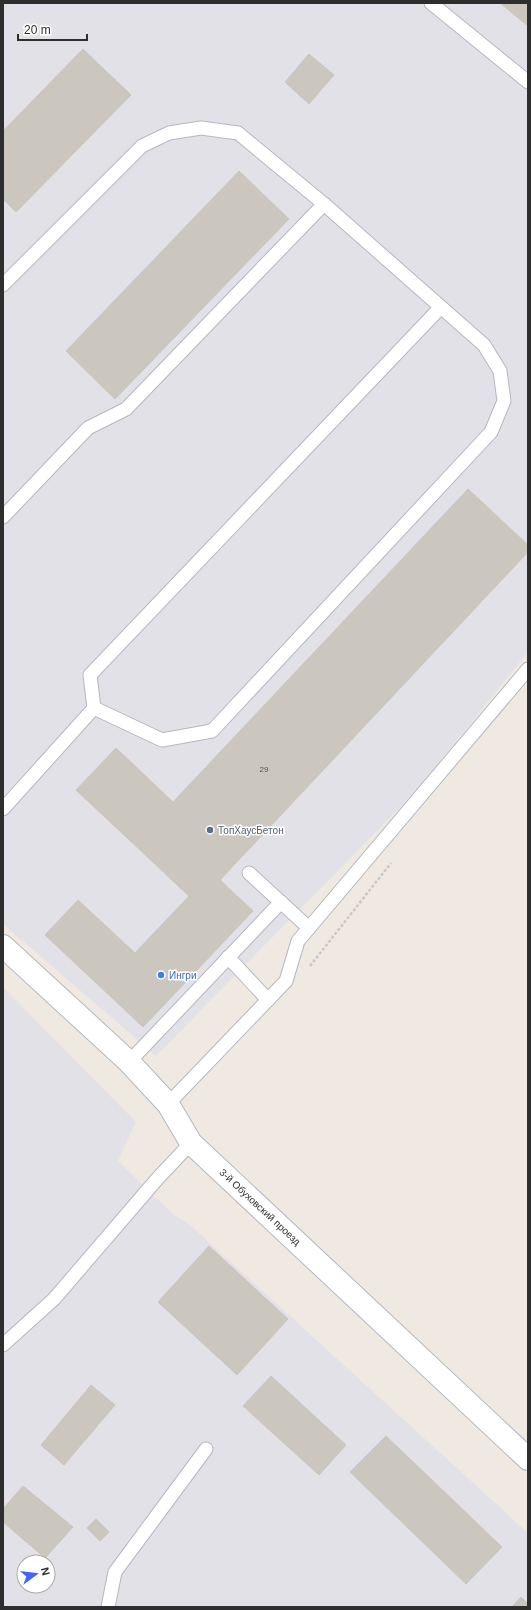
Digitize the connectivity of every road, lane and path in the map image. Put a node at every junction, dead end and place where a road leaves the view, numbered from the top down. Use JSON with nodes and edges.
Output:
{"nodes":[{"id":1,"x":431,"y":3,"type":"edge"},
{"id":2,"x":528,"y":82,"type":"edge"},
{"id":3,"x":324,"y":204,"type":"junction"},
{"id":4,"x":3,"y":285,"type":"edge"},
{"id":5,"x":441,"y":307,"type":"junction"},
{"id":6,"x":3,"y":516,"type":"edge"},
{"id":7,"x":528,"y":669,"type":"edge"},
{"id":8,"x":94,"y":708,"type":"junction"},
{"id":9,"x":3,"y":809,"type":"edge"},
{"id":10,"x":249,"y":873,"type":"dead end"},
{"id":11,"x":281,"y":902,"type":"junction"},
{"id":12,"x":309,"y":928,"type":"junction"},
{"id":13,"x":3,"y":946,"type":"edge"},
{"id":14,"x":228,"y":957,"type":"junction"},
{"id":15,"x":268,"y":1000,"type":"junction"},
{"id":16,"x":129,"y":1062,"type":"junction"},
{"id":17,"x":168,"y":1104,"type":"junction"},
{"id":18,"x":191,"y":1143,"type":"junction"},
{"id":19,"x":3,"y":1345,"type":"edge"},
{"id":20,"x":206,"y":1449,"type":"dead end"},
{"id":21,"x":528,"y":1459,"type":"edge"},
{"id":22,"x":108,"y":1607,"type":"edge"}],
"edges":[{"from":1,"to":2,"type":"lane"},
{"from":3,"to":4,"type":"lane"},
{"from":3,"to":5,"type":"lane"},
{"from":3,"to":6,"type":"lane"},
{"from":5,"to":8,"type":"lane"},
{"from":5,"to":8,"type":"lane"},
{"from":7,"to":12,"type":"lane"},
{"from":8,"to":9,"type":"lane"},
{"from":10,"to":11,"type":"lane"},
{"from":11,"to":12,"type":"lane"},
{"from":11,"to":14,"type":"lane"},
{"from":12,"to":15,"type":"lane"},
{"from":13,"to":16,"type":"street","name":"3-й Обуховский проезд"},
{"from":14,"to":15,"type":"lane"},
{"from":14,"to":16,"type":"lane"},
{"from":15,"to":17,"type":"lane"},
{"from":16,"to":17,"type":"street","name":"3-й Обуховский проезд"},
{"from":17,"to":18,"type":"street","name":"3-й Обуховский проезд"},
{"from":18,"to":19,"type":"lane"},
{"from":18,"to":21,"type":"street","name":"3-й Обуховский проезд"},
{"from":20,"to":22,"type":"lane"}]}
